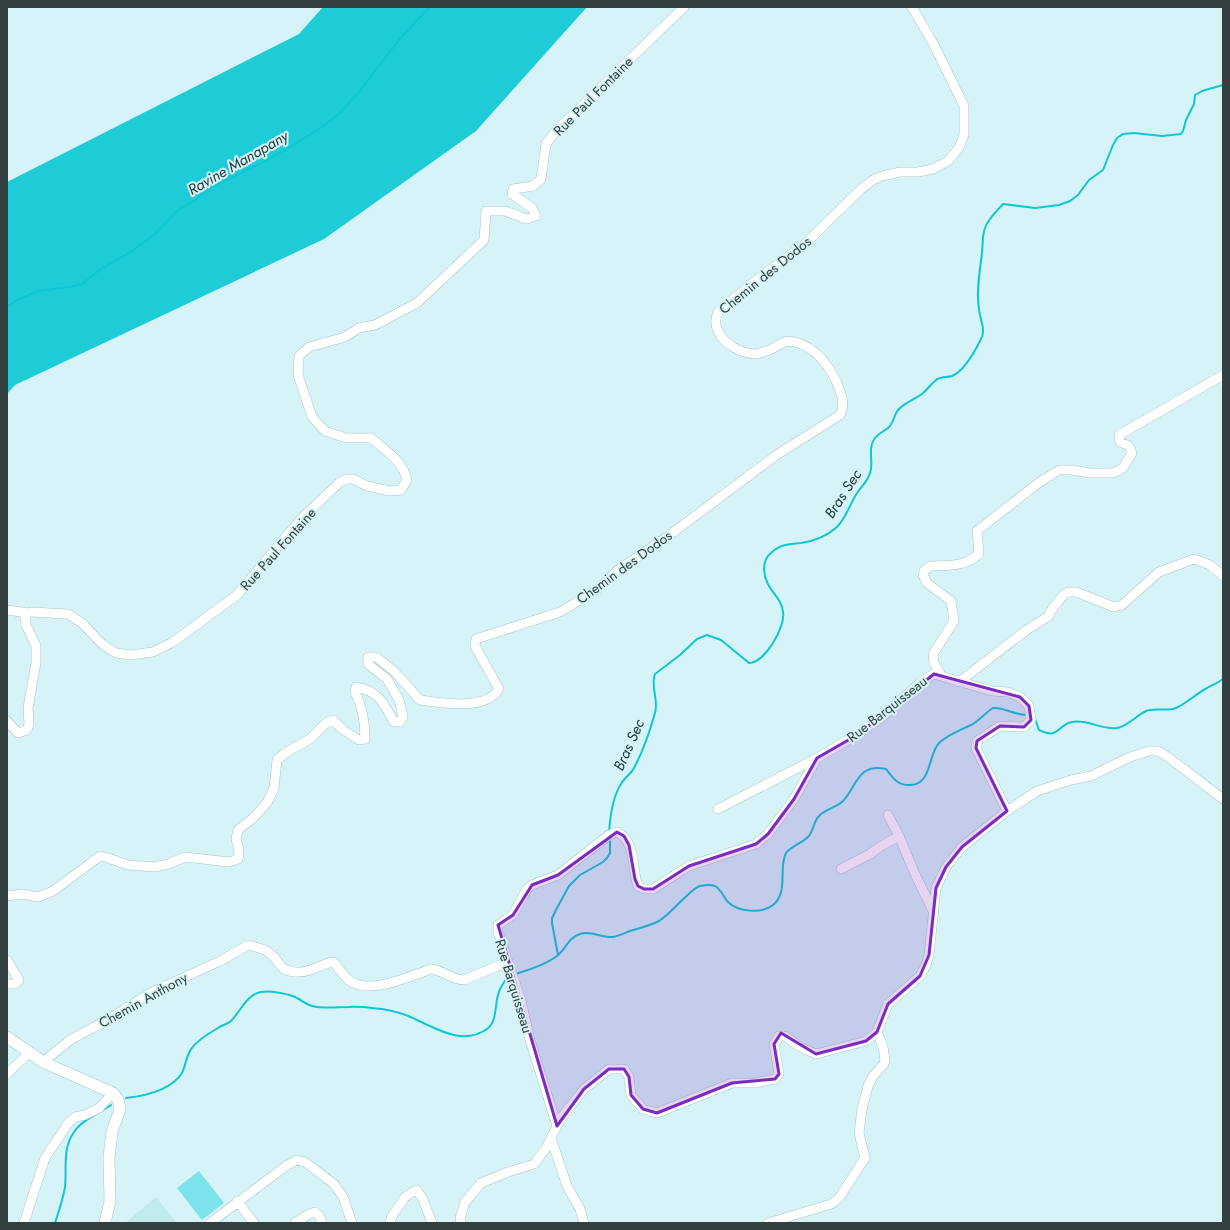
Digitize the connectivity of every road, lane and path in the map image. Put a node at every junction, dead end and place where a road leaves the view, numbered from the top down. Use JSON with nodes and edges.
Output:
{"nodes":[{"id":1,"x":684,"y":7,"type":"edge"},
{"id":2,"x":912,"y":7,"type":"edge"},
{"id":3,"x":1223,"y":375,"type":"edge"},
{"id":4,"x":1223,"y":576,"type":"edge"},
{"id":5,"x":7,"y":610,"type":"edge"},
{"id":6,"x":28,"y":614,"type":"junction"},
{"id":7,"x":941,"y":675,"type":"junction"},
{"id":8,"x":959,"y":682,"type":"junction"},
{"id":9,"x":7,"y":721,"type":"edge"},
{"id":10,"x":817,"y":758,"type":"junction"},
{"id":11,"x":1223,"y":799,"type":"edge"},
{"id":12,"x":718,"y":809,"type":"dead end"},
{"id":13,"x":1007,"y":811,"type":"junction"},
{"id":14,"x":888,"y":815,"type":"dead end"},
{"id":15,"x":899,"y":836,"type":"junction"},
{"id":16,"x":841,"y":869,"type":"dead end"},
{"id":17,"x":7,"y":896,"type":"edge"},
{"id":18,"x":934,"y":914,"type":"junction"},
{"id":19,"x":7,"y":960,"type":"edge"},
{"id":20,"x":507,"y":962,"type":"junction"},
{"id":21,"x":7,"y":984,"type":"edge"},
{"id":22,"x":877,"y":1032,"type":"junction"},
{"id":23,"x":7,"y":1037,"type":"edge"},
{"id":24,"x":28,"y":1053,"type":"junction"},
{"id":25,"x":43,"y":1062,"type":"junction"},
{"id":26,"x":7,"y":1074,"type":"edge"},
{"id":27,"x":113,"y":1093,"type":"junction"},
{"id":28,"x":557,"y":1126,"type":"junction"},
{"id":29,"x":551,"y":1138,"type":"junction"},
{"id":30,"x":237,"y":1201,"type":"junction"},
{"id":31,"x":215,"y":1222,"type":"edge"},
{"id":32,"x":24,"y":1223,"type":"edge"},
{"id":33,"x":105,"y":1223,"type":"edge"},
{"id":34,"x":254,"y":1223,"type":"edge"},
{"id":35,"x":295,"y":1223,"type":"edge"},
{"id":36,"x":322,"y":1223,"type":"edge"},
{"id":37,"x":352,"y":1223,"type":"edge"},
{"id":38,"x":390,"y":1223,"type":"edge"},
{"id":39,"x":432,"y":1223,"type":"edge"},
{"id":40,"x":460,"y":1223,"type":"edge"},
{"id":41,"x":584,"y":1223,"type":"edge"},
{"id":42,"x":768,"y":1223,"type":"edge"}],
"edges":[{"from":1,"to":6,"type":"street","name":"Rue Paul Fontaine"},
{"from":2,"to":17,"type":"street","name":"Chemin des Dodos"},
{"from":3,"to":7,"type":"street"},
{"from":4,"to":8,"type":"street"},
{"from":5,"to":6,"type":"street"},
{"from":6,"to":9,"type":"street"},
{"from":7,"to":8,"type":"street","name":"Rue Barquisseau"},
{"from":7,"to":10,"type":"street","name":"Rue Barquisseau"},
{"from":8,"to":13,"type":"street","name":"Rue Barquisseau"},
{"from":10,"to":12,"type":"street"},
{"from":10,"to":20,"type":"street","name":"Rue Barquisseau"},
{"from":11,"to":13,"type":"street"},
{"from":13,"to":18,"type":"street"},
{"from":14,"to":15,"type":"street"},
{"from":15,"to":16,"type":"street"},
{"from":15,"to":18,"type":"street"},
{"from":18,"to":22,"type":"street"},
{"from":19,"to":21,"type":"street"},
{"from":20,"to":25,"type":"street","name":"Chemin Anthony"},
{"from":20,"to":28,"type":"street","name":"Rue Barquisseau"},
{"from":22,"to":28,"type":"street"},
{"from":22,"to":42,"type":"street"},
{"from":23,"to":24,"type":"main road"},
{"from":24,"to":25,"type":"main road"},
{"from":24,"to":26,"type":"street"},
{"from":25,"to":27,"type":"main road"},
{"from":27,"to":32,"type":"street"},
{"from":27,"to":33,"type":"main road"},
{"from":28,"to":29,"type":"street"},
{"from":29,"to":40,"type":"street"},
{"from":29,"to":41,"type":"street"},
{"from":30,"to":31,"type":"street"},
{"from":30,"to":34,"type":"street"},
{"from":30,"to":37,"type":"street"},
{"from":35,"to":36,"type":"street"},
{"from":38,"to":39,"type":"street"}]}
